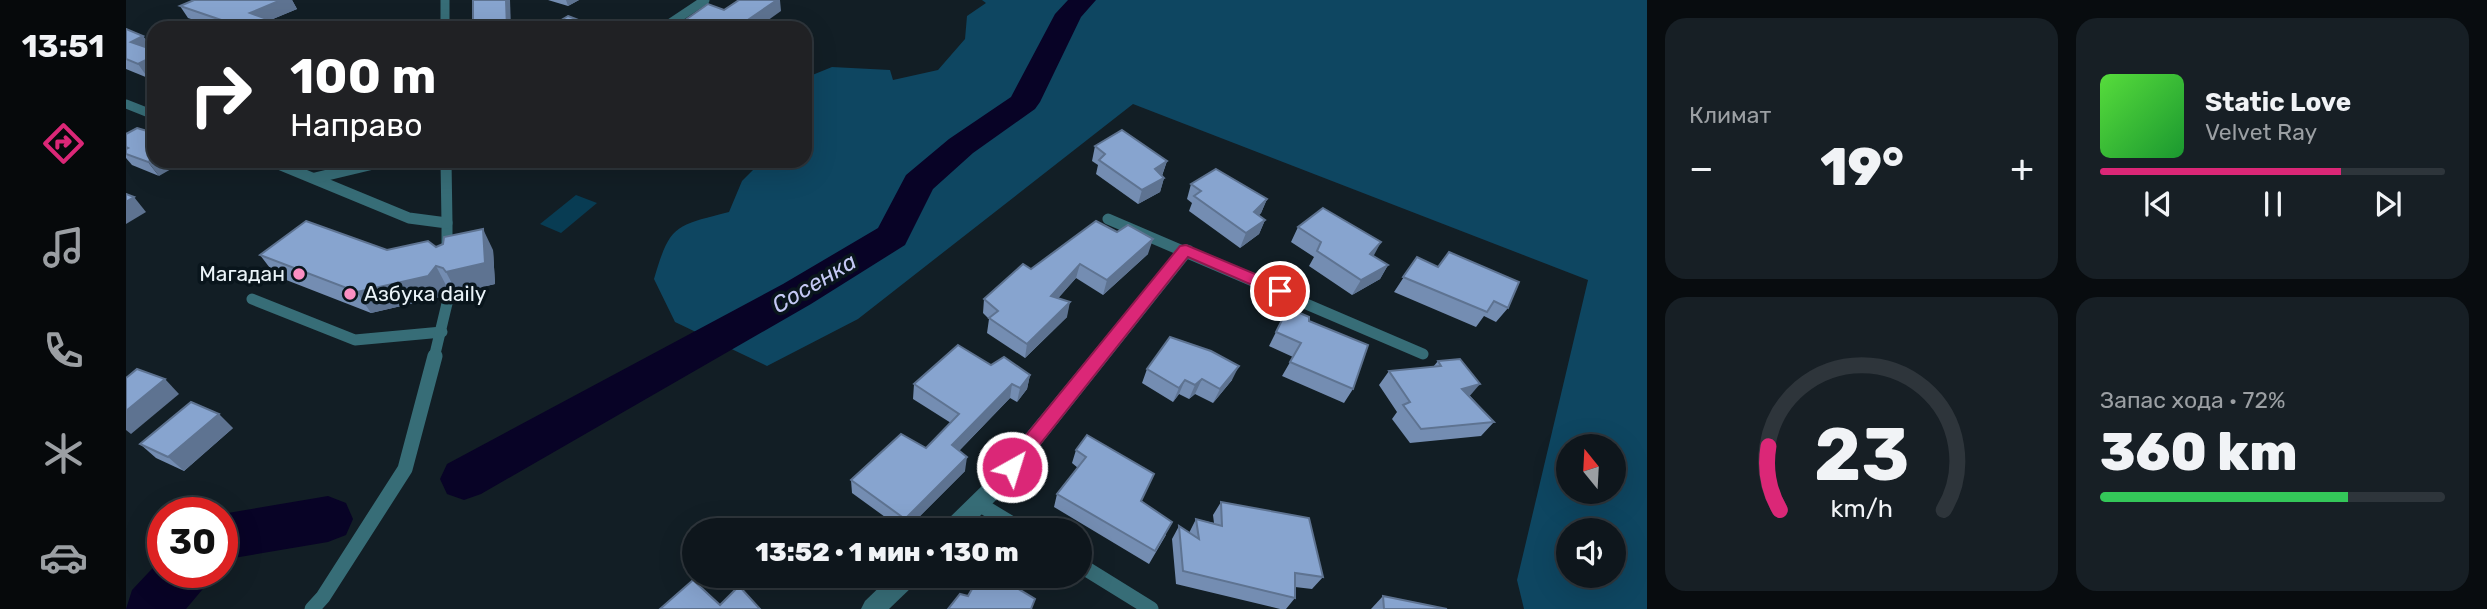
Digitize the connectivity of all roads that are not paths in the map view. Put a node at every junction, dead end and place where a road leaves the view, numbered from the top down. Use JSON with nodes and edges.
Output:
{"nodes":[{"id":1,"x":445,"y":0,"type":"edge"},
{"id":2,"x":705,"y":0,"type":"edge"},
{"id":3,"x":445,"y":21,"type":"edge"},
{"id":4,"x":674,"y":21,"type":"edge"},
{"id":5,"x":126,"y":104,"type":"edge"},
{"id":6,"x":147,"y":112,"type":"edge"},
{"id":7,"x":289,"y":168,"type":"edge"},
{"id":8,"x":356,"y":168,"type":"edge"},
{"id":9,"x":446,"y":168,"type":"edge"},
{"id":10,"x":314,"y":178,"type":"junction"},
{"id":11,"x":1108,"y":219,"type":"dead end"},
{"id":12,"x":447,"y":223,"type":"junction"},
{"id":13,"x":1186,"y":250,"type":"junction"},
{"id":14,"x":447,"y":260,"type":"edge"},
{"id":15,"x":449,"y":295,"type":"dead end"},
{"id":16,"x":252,"y":299,"type":"dead end"},
{"id":17,"x":442,"y":332,"type":"junction"},
{"id":18,"x":1423,"y":354,"type":"dead end"},
{"id":19,"x":979,"y":504,"type":"junction"},
{"id":20,"x":964,"y":518,"type":"edge"},
{"id":21,"x":1002,"y":518,"type":"edge"},
{"id":22,"x":1092,"y":572,"type":"edge"},
{"id":23,"x":895,"y":588,"type":"edge"},
{"id":24,"x":312,"y":609,"type":"edge"},
{"id":25,"x":873,"y":609,"type":"edge"},
{"id":26,"x":1151,"y":609,"type":"edge"}],
"edges":[{"from":1,"to":3,"type":"lane"},
{"from":2,"to":4,"type":"lane"},
{"from":5,"to":6,"type":"lane"},
{"from":7,"to":10,"type":"lane"},
{"from":8,"to":10,"type":"lane"},
{"from":9,"to":12,"type":"lane"},
{"from":10,"to":12,"type":"lane"},
{"from":11,"to":13,"type":"lane"},
{"from":12,"to":14,"type":"lane"},
{"from":13,"to":18,"type":"lane"},
{"from":13,"to":19,"type":"street"},
{"from":15,"to":17,"type":"lane"},
{"from":16,"to":17,"type":"lane"},
{"from":17,"to":24,"type":"lane"},
{"from":19,"to":20,"type":"street"},
{"from":19,"to":21,"type":"lane"},
{"from":22,"to":26,"type":"lane"},
{"from":23,"to":25,"type":"street"}]}
